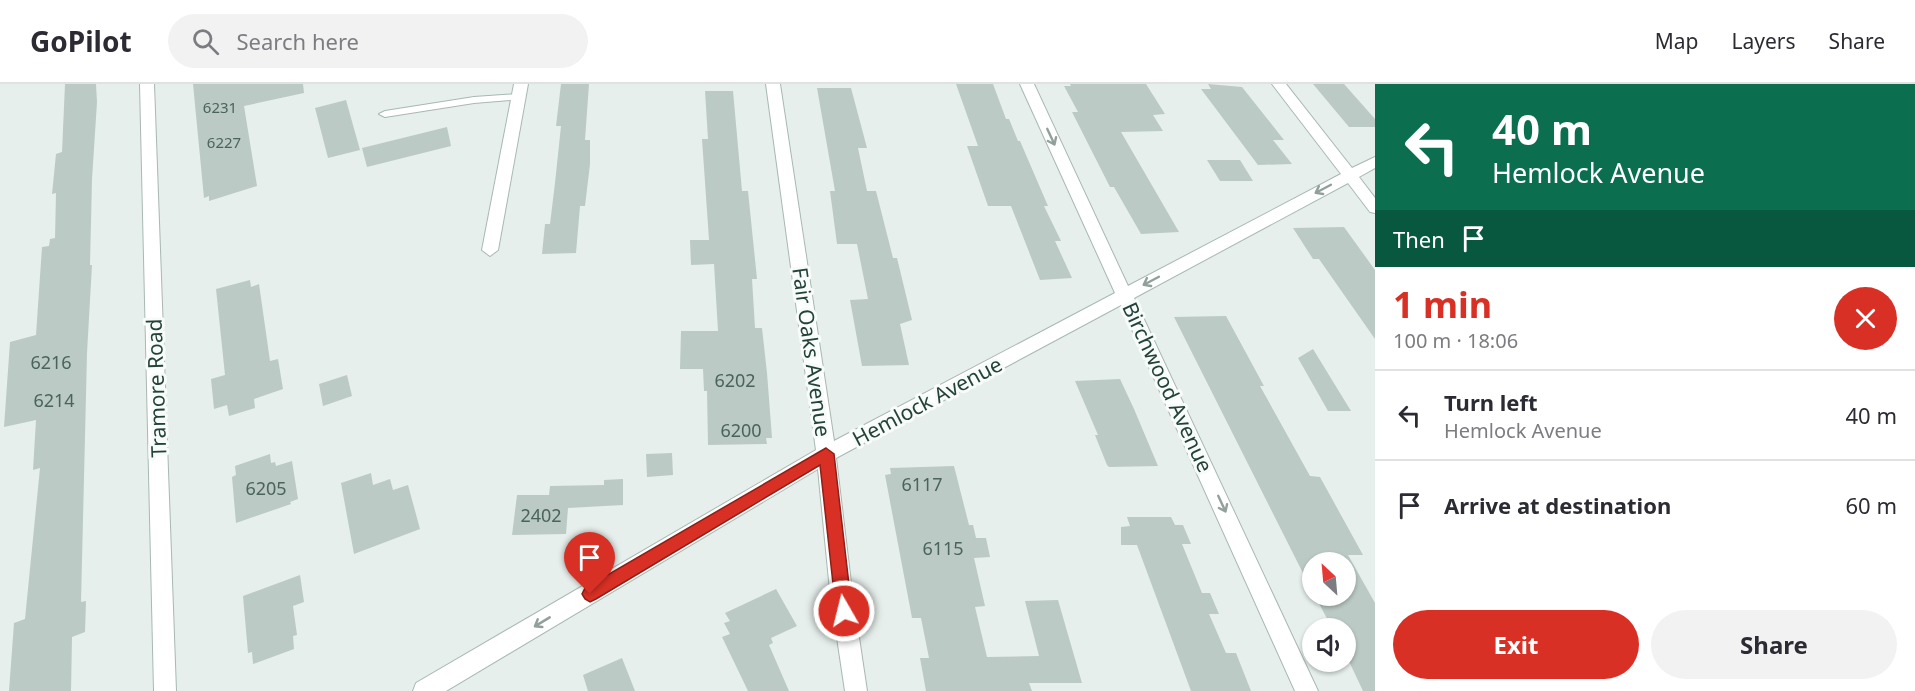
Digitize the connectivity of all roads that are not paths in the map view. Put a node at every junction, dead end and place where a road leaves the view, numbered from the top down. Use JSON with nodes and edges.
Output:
{"nodes":[{"id":1,"x":147,"y":84,"type":"edge"},
{"id":2,"x":773,"y":84,"type":"edge"},
{"id":3,"x":1027,"y":84,"type":"edge"},
{"id":4,"x":1279,"y":84,"type":"edge"},
{"id":5,"x":520,"y":90,"type":"edge"},
{"id":6,"x":385,"y":114,"type":"dead end"},
{"id":7,"x":1375,"y":162,"type":"edge"},
{"id":8,"x":1350,"y":175,"type":"junction"},
{"id":9,"x":1375,"y":208,"type":"edge"},
{"id":10,"x":490,"y":250,"type":"dead end"},
{"id":11,"x":1125,"y":294,"type":"junction"},
{"id":12,"x":826,"y":454,"type":"junction"},
{"id":13,"x":165,"y":691,"type":"edge"},
{"id":14,"x":424,"y":691,"type":"edge"},
{"id":15,"x":856,"y":691,"type":"edge"},
{"id":16,"x":1307,"y":691,"type":"edge"}],
"edges":[{"from":1,"to":13,"type":"street","name":"Tramore Road"},
{"from":2,"to":12,"type":"street","name":"Fair Oaks Avenue"},
{"from":3,"to":11,"type":"street","name":"Birchwood Avenue","one_way":true},
{"from":4,"to":8,"type":"street"},
{"from":5,"to":6,"type":"lane"},
{"from":5,"to":10,"type":"street"},
{"from":7,"to":8,"type":"street","name":"Hemlock Avenue"},
{"from":8,"to":9,"type":"street"},
{"from":8,"to":11,"type":"street","name":"Hemlock Avenue","one_way":true},
{"from":11,"to":12,"type":"street","name":"Hemlock Avenue"},
{"from":11,"to":16,"type":"street","name":"Birchwood Avenue","one_way":true},
{"from":12,"to":14,"type":"street","name":"Hemlock Avenue","one_way":true},
{"from":12,"to":15,"type":"street","name":"Fair Oaks Avenue"}]}
